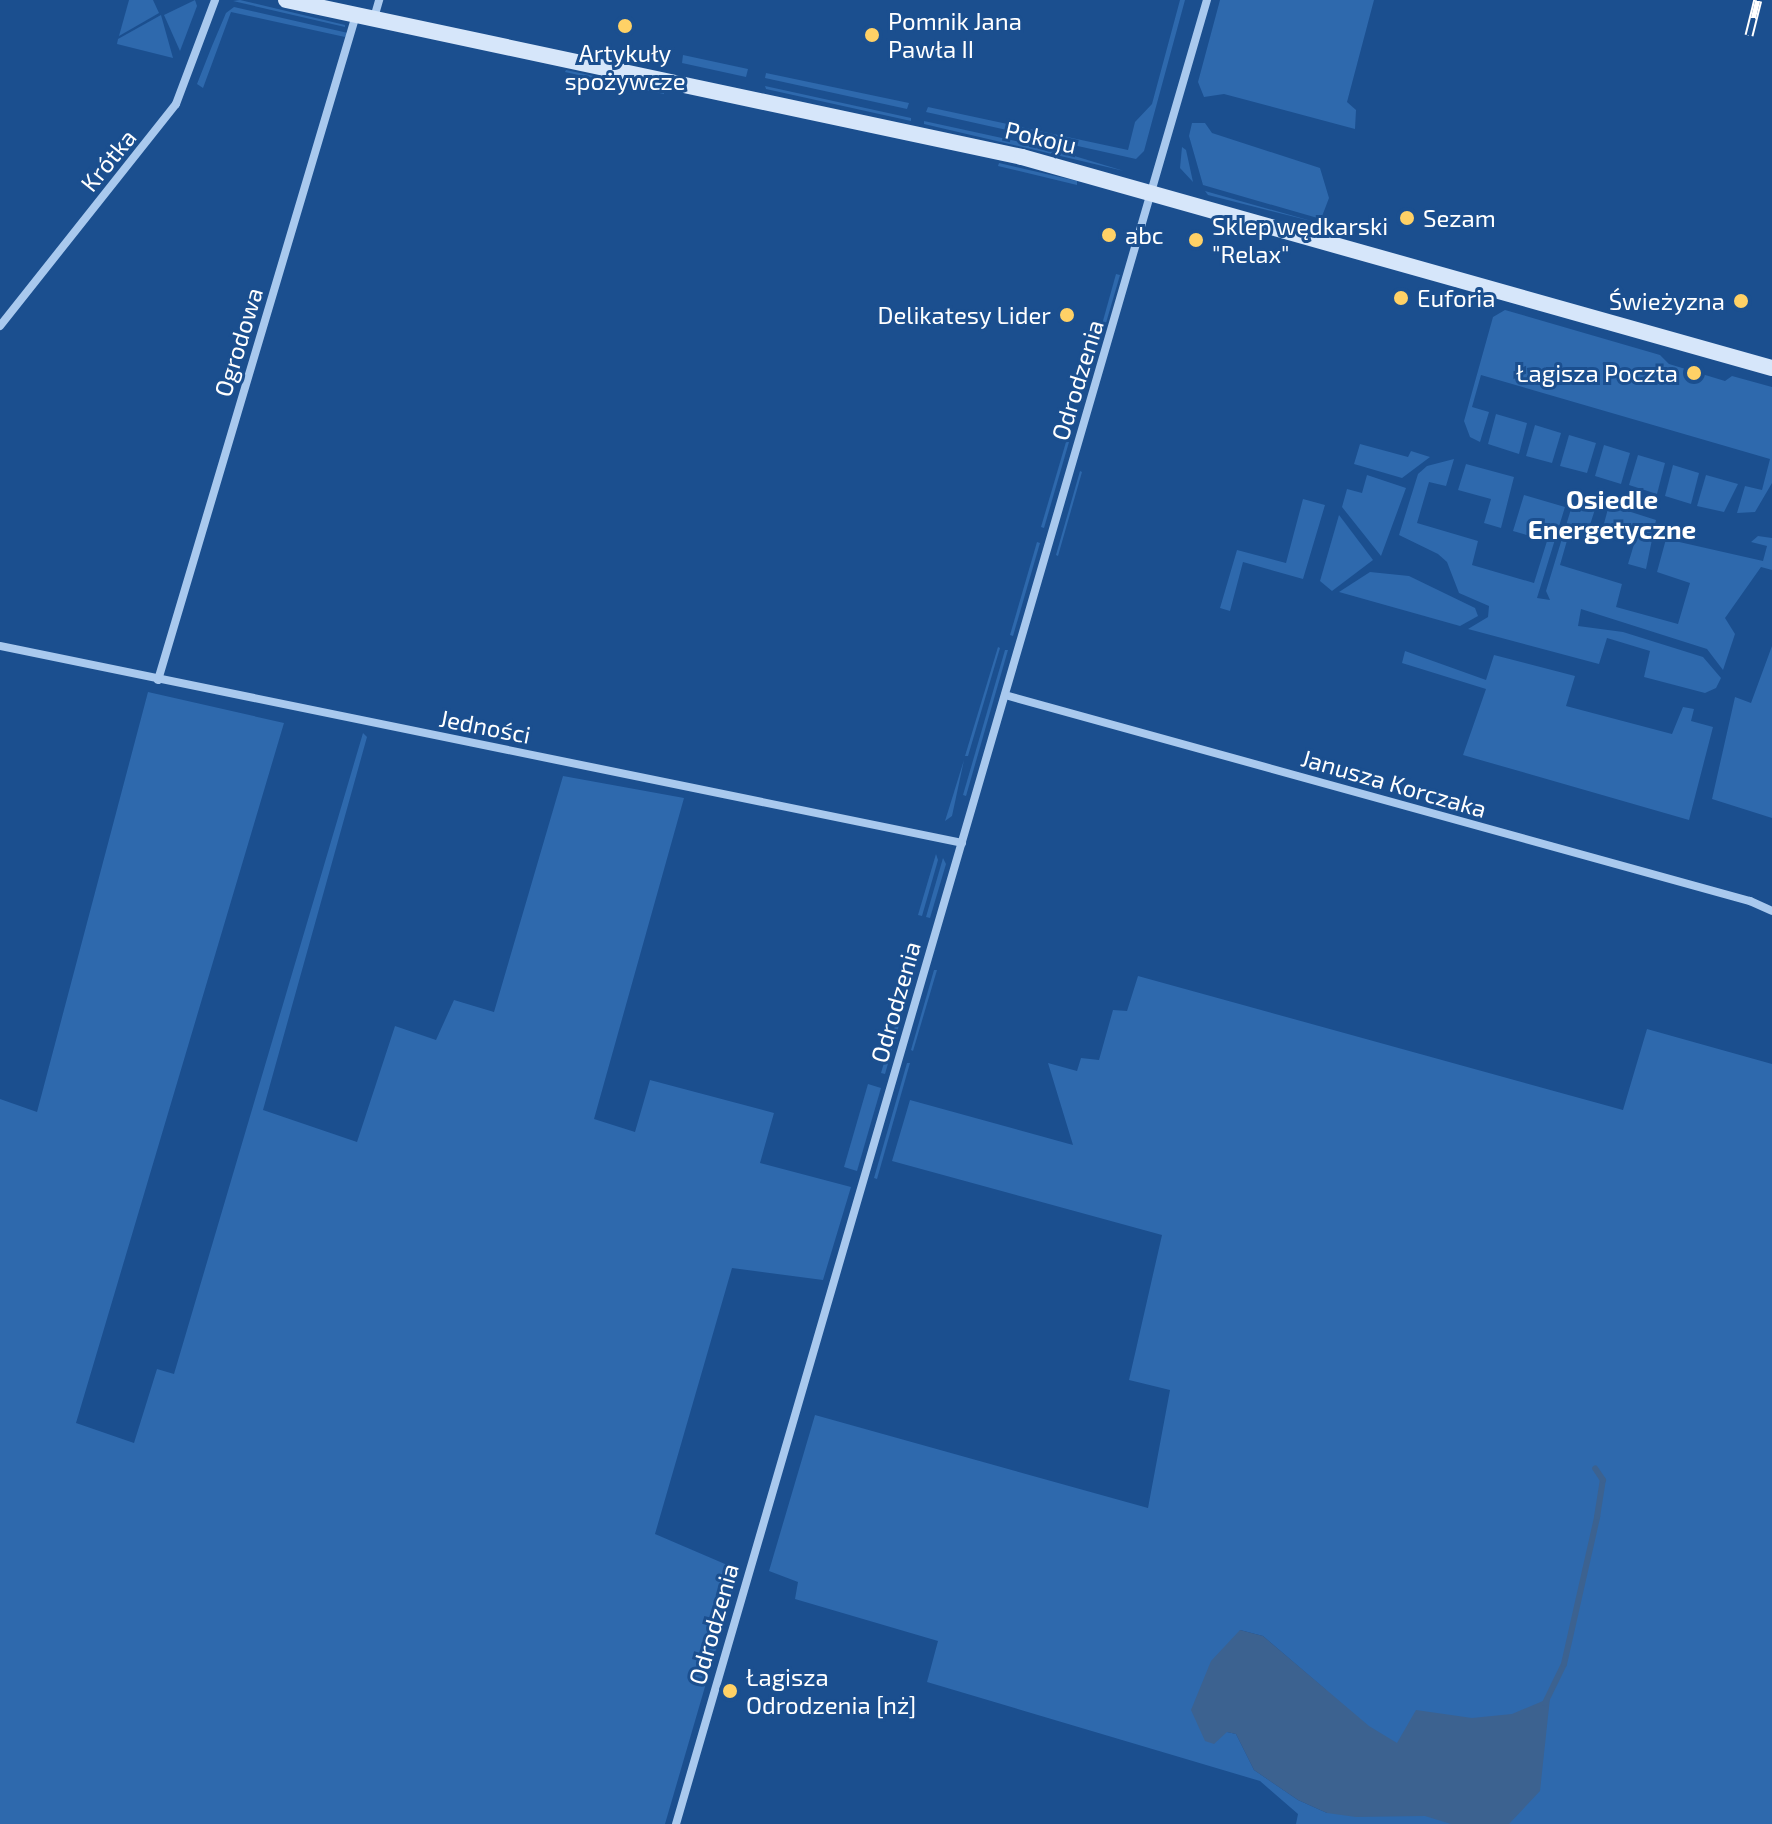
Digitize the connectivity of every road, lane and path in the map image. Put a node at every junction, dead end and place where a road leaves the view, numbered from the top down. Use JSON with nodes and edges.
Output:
{"nodes":[{"id":1,"x":215,"y":0,"type":"edge"},
{"id":2,"x":286,"y":0,"type":"edge"},
{"id":3,"x":379,"y":0,"type":"edge"},
{"id":4,"x":1207,"y":0,"type":"edge"},
{"id":5,"x":356,"y":15,"type":"junction"},
{"id":6,"x":374,"y":18,"type":"junction"},
{"id":7,"x":1155,"y":191,"type":"junction"},
{"id":8,"x":0,"y":326,"type":"edge"},
{"id":9,"x":1772,"y":368,"type":"edge"},
{"id":10,"x":0,"y":646,"type":"edge"},
{"id":11,"x":158,"y":680,"type":"junction"},
{"id":12,"x":1005,"y":695,"type":"junction"},
{"id":13,"x":962,"y":843,"type":"junction"},
{"id":14,"x":1772,"y":911,"type":"edge"},
{"id":15,"x":676,"y":1824,"type":"edge"}],
"edges":[{"from":1,"to":8,"type":"street","name":"Krótka"},
{"from":2,"to":5,"type":"street","name":"Pokoju"},
{"from":3,"to":6,"type":"street"},
{"from":4,"to":7,"type":"street","name":"Odrodzenia"},
{"from":5,"to":6,"type":"street","name":"Pokoju"},
{"from":5,"to":11,"type":"street","name":"Ogrodowa"},
{"from":6,"to":7,"type":"street","name":"Pokoju"},
{"from":7,"to":9,"type":"street","name":"Pokoju"},
{"from":7,"to":12,"type":"street","name":"Odrodzenia"},
{"from":10,"to":11,"type":"street","name":"Jedności"},
{"from":11,"to":13,"type":"street","name":"Jedności"},
{"from":12,"to":13,"type":"street","name":"Odrodzenia"},
{"from":12,"to":14,"type":"street","name":"Janusza Korczaka"},
{"from":13,"to":15,"type":"street","name":"Odrodzenia"}]}
